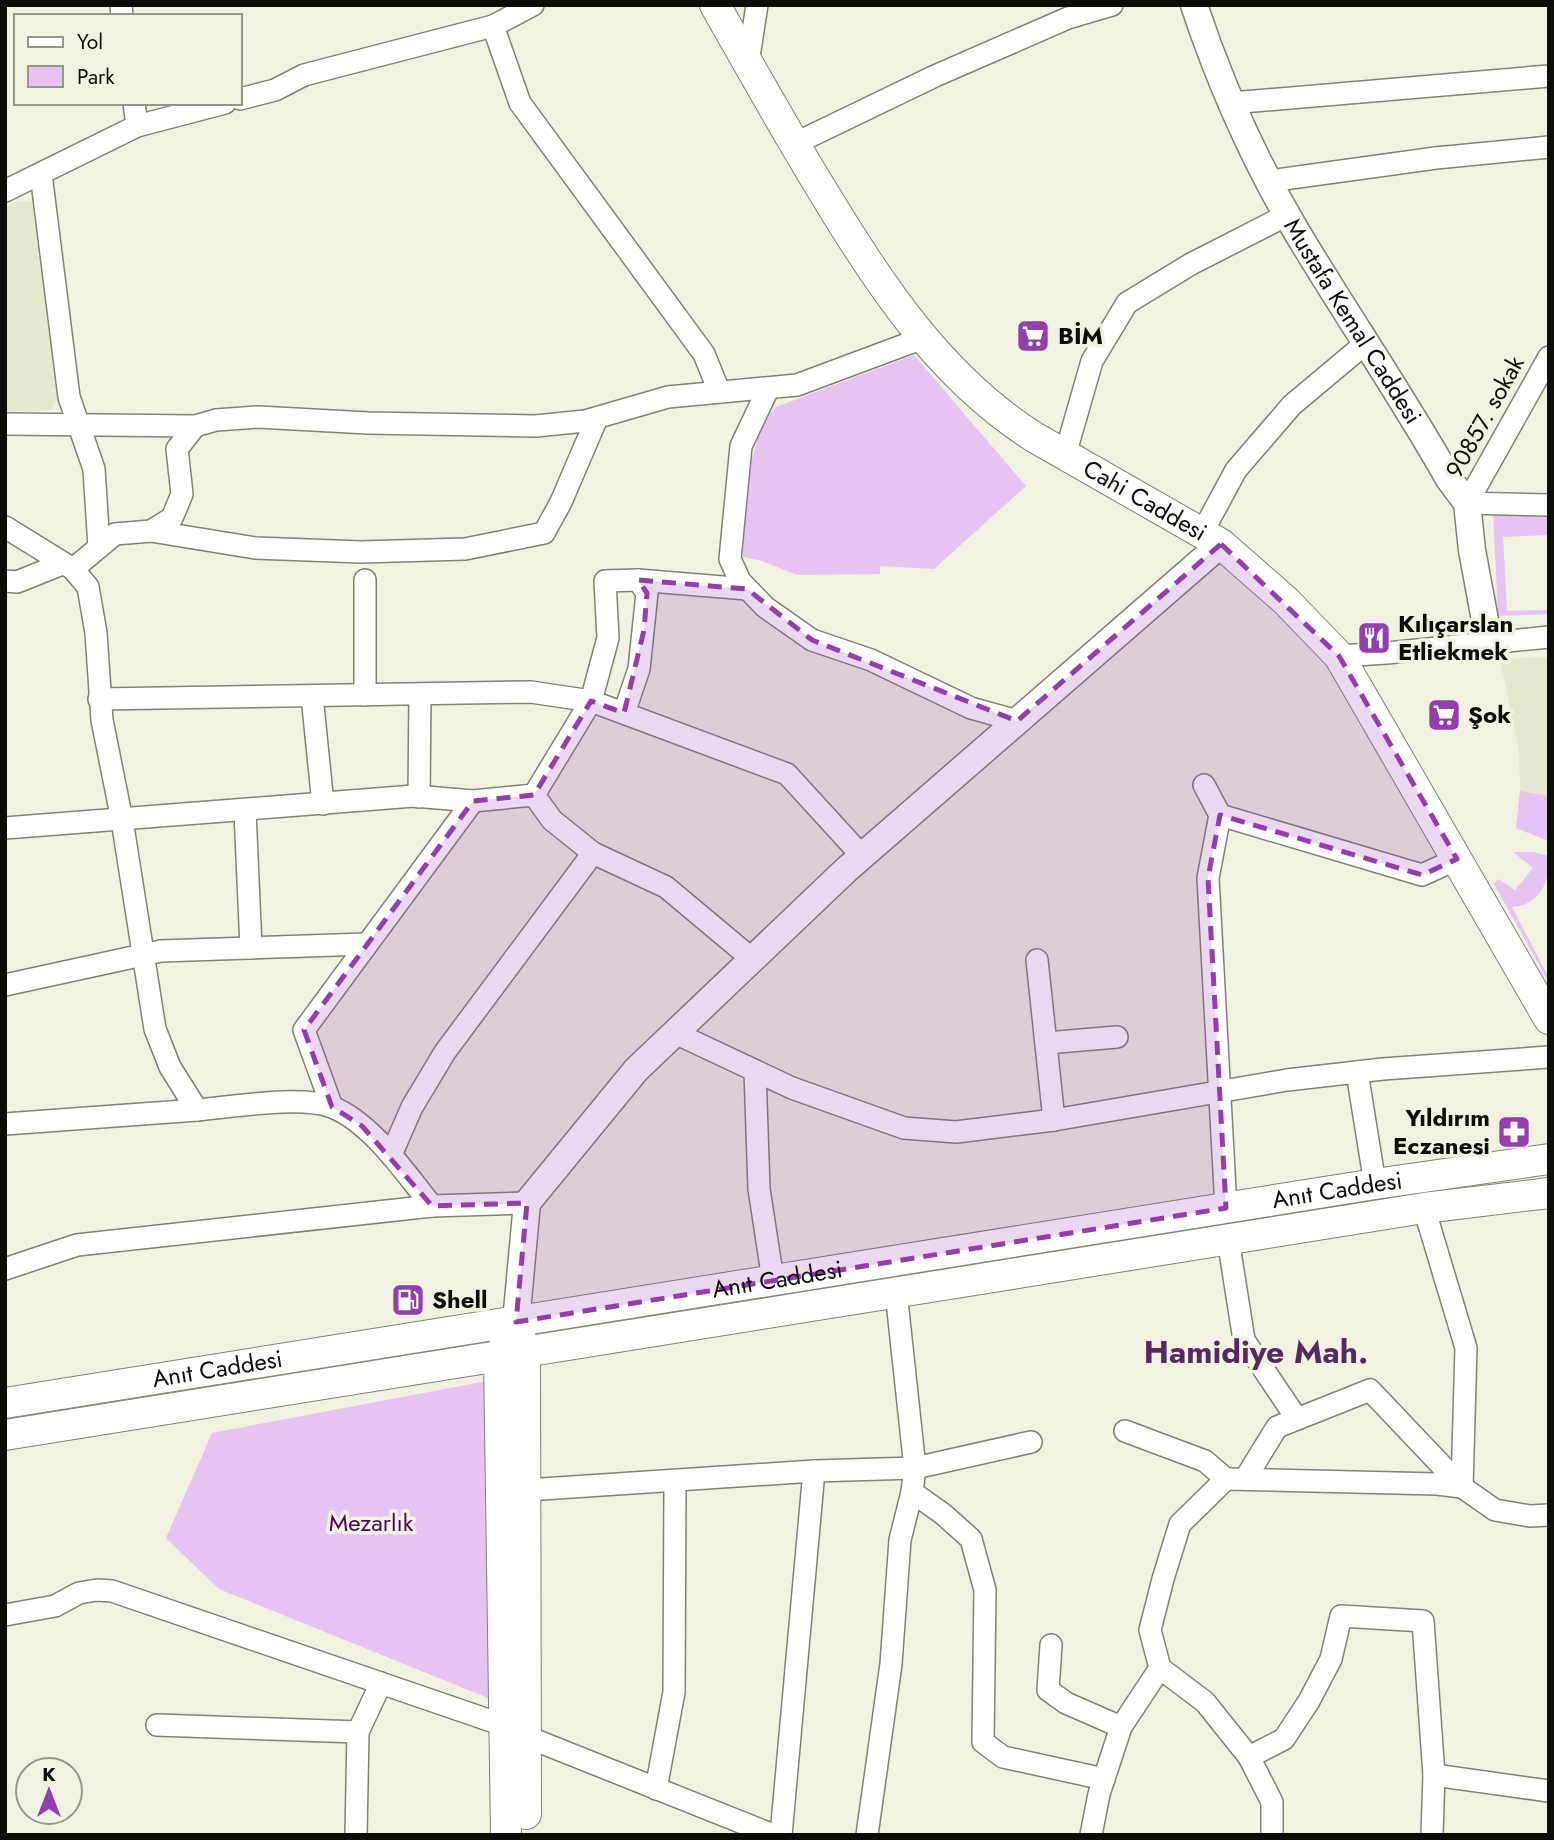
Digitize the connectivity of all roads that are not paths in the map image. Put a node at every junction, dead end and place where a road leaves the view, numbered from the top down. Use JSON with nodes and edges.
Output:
{"nodes":[{"id":1,"x":533,"y":5,"type":"edge"},
{"id":2,"x":715,"y":5,"type":"edge"},
{"id":3,"x":757,"y":5,"type":"edge"},
{"id":4,"x":1112,"y":5,"type":"edge"},
{"id":5,"x":1194,"y":5,"type":"edge"},
{"id":6,"x":493,"y":26,"type":"junction"},
{"id":7,"x":748,"y":62,"type":"junction"},
{"id":8,"x":1549,"y":76,"type":"edge"},
{"id":9,"x":242,"y":98,"type":"edge"},
{"id":10,"x":1231,"y":103,"type":"junction"},
{"id":11,"x":134,"y":105,"type":"edge"},
{"id":12,"x":217,"y":105,"type":"edge"},
{"id":13,"x":137,"y":126,"type":"junction"},
{"id":14,"x":794,"y":144,"type":"junction"},
{"id":15,"x":1549,"y":147,"type":"edge"},
{"id":16,"x":41,"y":174,"type":"junction"},
{"id":17,"x":1269,"y":181,"type":"junction"},
{"id":18,"x":5,"y":191,"type":"edge"},
{"id":19,"x":1287,"y":215,"type":"junction"},
{"id":20,"x":923,"y":338,"type":"junction"},
{"id":21,"x":1366,"y":343,"type":"junction"},
{"id":22,"x":1549,"y":357,"type":"edge"},
{"id":23,"x":768,"y":389,"type":"junction"},
{"id":24,"x":719,"y":391,"type":"junction"},
{"id":25,"x":597,"y":418,"type":"junction"},
{"id":26,"x":5,"y":424,"type":"edge"},
{"id":27,"x":78,"y":424,"type":"junction"},
{"id":28,"x":195,"y":426,"type":"junction"},
{"id":29,"x":1065,"y":455,"type":"junction"},
{"id":30,"x":1467,"y":503,"type":"junction"},
{"id":31,"x":1549,"y":505,"type":"edge"},
{"id":32,"x":5,"y":527,"type":"edge"},
{"id":33,"x":151,"y":531,"type":"junction"},
{"id":34,"x":1211,"y":538,"type":"junction"},
{"id":35,"x":99,"y":547,"type":"junction"},
{"id":36,"x":67,"y":566,"type":"junction"},
{"id":37,"x":365,"y":580,"type":"dead end"},
{"id":38,"x":638,"y":580,"type":"junction"},
{"id":39,"x":5,"y":581,"type":"edge"},
{"id":40,"x":747,"y":589,"type":"junction"},
{"id":41,"x":1549,"y":637,"type":"edge"},
{"id":42,"x":1489,"y":642,"type":"junction"},
{"id":43,"x":1339,"y":656,"type":"junction"},
{"id":44,"x":419,"y":694,"type":"junction"},
{"id":45,"x":365,"y":695,"type":"junction"},
{"id":46,"x":312,"y":696,"type":"junction"},
{"id":47,"x":99,"y":699,"type":"junction"},
{"id":48,"x":591,"y":701,"type":"junction"},
{"id":49,"x":624,"y":713,"type":"junction"},
{"id":50,"x":1017,"y":721,"type":"junction"},
{"id":51,"x":1204,"y":785,"type":"dead end"},
{"id":52,"x":534,"y":796,"type":"junction"},
{"id":53,"x":419,"y":797,"type":"junction"},
{"id":54,"x":473,"y":800,"type":"junction"},
{"id":55,"x":323,"y":804,"type":"junction"},
{"id":56,"x":245,"y":811,"type":"junction"},
{"id":57,"x":1220,"y":815,"type":"junction"},
{"id":58,"x":122,"y":820,"type":"junction"},
{"id":59,"x":5,"y":828,"type":"edge"},
{"id":60,"x":593,"y":853,"type":"junction"},
{"id":61,"x":862,"y":856,"type":"junction"},
{"id":62,"x":1457,"y":859,"type":"junction"},
{"id":63,"x":366,"y":944,"type":"junction"},
{"id":64,"x":251,"y":948,"type":"junction"},
{"id":65,"x":141,"y":956,"type":"junction"},
{"id":66,"x":752,"y":959,"type":"junction"},
{"id":67,"x":1037,"y":960,"type":"dead end"},
{"id":68,"x":5,"y":985,"type":"edge"},
{"id":69,"x":1549,"y":1020,"type":"edge"},
{"id":70,"x":675,"y":1032,"type":"junction"},
{"id":71,"x":1117,"y":1037,"type":"dead end"},
{"id":72,"x":1046,"y":1043,"type":"junction"},
{"id":73,"x":1549,"y":1057,"type":"edge"},
{"id":74,"x":755,"y":1070,"type":"junction"},
{"id":75,"x":1357,"y":1072,"type":"junction"},
{"id":76,"x":1219,"y":1092,"type":"junction"},
{"id":77,"x":332,"y":1107,"type":"junction"},
{"id":78,"x":197,"y":1110,"type":"junction"},
{"id":79,"x":1054,"y":1120,"type":"junction"},
{"id":80,"x":5,"y":1124,"type":"edge"},
{"id":81,"x":391,"y":1155,"type":"junction"},
{"id":82,"x":1549,"y":1159,"type":"edge"},
{"id":83,"x":1375,"y":1184,"type":"junction"},
{"id":84,"x":1549,"y":1193,"type":"edge"},
{"id":85,"x":527,"y":1203,"type":"junction"},
{"id":86,"x":432,"y":1206,"type":"junction"},
{"id":87,"x":1226,"y":1208,"type":"junction"},
{"id":88,"x":1423,"y":1208,"type":"junction"},
{"id":89,"x":1228,"y":1239,"type":"junction"},
{"id":90,"x":5,"y":1269,"type":"edge"},
{"id":91,"x":773,"y":1280,"type":"junction"},
{"id":92,"x":896,"y":1292,"type":"junction"},
{"id":93,"x":516,"y":1322,"type":"junction"},
{"id":94,"x":512,"y":1355,"type":"junction"},
{"id":95,"x":5,"y":1404,"type":"edge"},
{"id":96,"x":1297,"y":1419,"type":"junction"},
{"id":97,"x":1125,"y":1431,"type":"dead end"},
{"id":98,"x":5,"y":1435,"type":"edge"},
{"id":99,"x":1031,"y":1442,"type":"dead end"},
{"id":100,"x":915,"y":1468,"type":"junction"},
{"id":101,"x":814,"y":1471,"type":"junction"},
{"id":102,"x":1235,"y":1479,"type":"junction"},
{"id":103,"x":675,"y":1481,"type":"junction"},
{"id":104,"x":1462,"y":1487,"type":"junction"},
{"id":105,"x":527,"y":1490,"type":"junction"},
{"id":106,"x":912,"y":1492,"type":"junction"},
{"id":107,"x":1549,"y":1515,"type":"edge"},
{"id":108,"x":5,"y":1615,"type":"edge"},
{"id":109,"x":1051,"y":1645,"type":"dead end"},
{"id":110,"x":1160,"y":1668,"type":"junction"},
{"id":111,"x":381,"y":1683,"type":"junction"},
{"id":112,"x":158,"y":1726,"type":"dead end"},
{"id":113,"x":1121,"y":1727,"type":"junction"},
{"id":114,"x":514,"y":1730,"type":"junction"},
{"id":115,"x":358,"y":1732,"type":"junction"},
{"id":116,"x":1249,"y":1757,"type":"junction"},
{"id":117,"x":1434,"y":1775,"type":"junction"},
{"id":118,"x":1104,"y":1779,"type":"junction"},
{"id":119,"x":656,"y":1790,"type":"junction"},
{"id":120,"x":1549,"y":1791,"type":"edge"},
{"id":121,"x":734,"y":1828,"type":"edge"},
{"id":122,"x":356,"y":1835,"type":"edge"},
{"id":123,"x":506,"y":1835,"type":"edge"},
{"id":124,"x":527,"y":1835,"type":"edge"},
{"id":125,"x":773,"y":1835,"type":"edge"},
{"id":126,"x":781,"y":1835,"type":"edge"},
{"id":127,"x":867,"y":1835,"type":"edge"},
{"id":128,"x":1091,"y":1835,"type":"edge"},
{"id":129,"x":1272,"y":1835,"type":"edge"},
{"id":130,"x":1432,"y":1835,"type":"edge"}],
"edges":[{"from":1,"to":6,"type":"street"},
{"from":2,"to":7,"type":"main road","name":"Cahi Caddesi"},
{"from":3,"to":7,"type":"street"},
{"from":4,"to":14,"type":"street"},
{"from":5,"to":10,"type":"street","name":"Mustafa Kemal Caddesi"},
{"from":6,"to":9,"type":"street"},
{"from":6,"to":24,"type":"street"},
{"from":7,"to":14,"type":"main road","name":"Cahi Caddesi"},
{"from":8,"to":10,"type":"street"},
{"from":10,"to":17,"type":"street","name":"Mustafa Kemal Caddesi"},
{"from":11,"to":13,"type":"street"},
{"from":12,"to":13,"type":"street"},
{"from":13,"to":16,"type":"street"},
{"from":14,"to":20,"type":"main road","name":"Cahi Caddesi"},
{"from":15,"to":17,"type":"street"},
{"from":16,"to":18,"type":"street"},
{"from":16,"to":27,"type":"street"},
{"from":17,"to":19,"type":"street","name":"Mustafa Kemal Caddesi"},
{"from":19,"to":21,"type":"street","name":"Mustafa Kemal Caddesi"},
{"from":19,"to":29,"type":"street"},
{"from":20,"to":23,"type":"street"},
{"from":20,"to":29,"type":"main road","name":"Cahi Caddesi"},
{"from":21,"to":30,"type":"street","name":"Mustafa Kemal Caddesi"},
{"from":21,"to":34,"type":"street"},
{"from":22,"to":30,"type":"street","name":"90857. sokak"},
{"from":23,"to":24,"type":"street"},
{"from":23,"to":40,"type":"street"},
{"from":24,"to":25,"type":"street"},
{"from":25,"to":28,"type":"street"},
{"from":25,"to":33,"type":"street"},
{"from":26,"to":27,"type":"street"},
{"from":27,"to":28,"type":"street"},
{"from":27,"to":35,"type":"street"},
{"from":28,"to":33,"type":"street"},
{"from":29,"to":34,"type":"main road","name":"Cahi Caddesi"},
{"from":30,"to":31,"type":"street"},
{"from":30,"to":42,"type":"street"},
{"from":32,"to":36,"type":"street"},
{"from":33,"to":35,"type":"street"},
{"from":34,"to":43,"type":"main road","name":"Cahi Caddesi"},
{"from":34,"to":50,"type":"street"},
{"from":35,"to":36,"type":"street"},
{"from":36,"to":39,"type":"street"},
{"from":36,"to":47,"type":"street"},
{"from":37,"to":45,"type":"street"},
{"from":38,"to":40,"type":"street"},
{"from":38,"to":48,"type":"street"},
{"from":38,"to":49,"type":"street"},
{"from":40,"to":50,"type":"street"},
{"from":41,"to":42,"type":"street"},
{"from":42,"to":43,"type":"street"},
{"from":43,"to":62,"type":"main road","name":"Cahi Caddesi"},
{"from":44,"to":45,"type":"street"},
{"from":44,"to":48,"type":"street"},
{"from":44,"to":53,"type":"street"},
{"from":45,"to":46,"type":"street"},
{"from":46,"to":47,"type":"street"},
{"from":46,"to":55,"type":"street"},
{"from":47,"to":58,"type":"street"},
{"from":48,"to":49,"type":"street"},
{"from":48,"to":52,"type":"street"},
{"from":49,"to":61,"type":"street"},
{"from":50,"to":61,"type":"street"},
{"from":51,"to":57,"type":"street"},
{"from":52,"to":54,"type":"street"},
{"from":52,"to":60,"type":"street"},
{"from":53,"to":54,"type":"street"},
{"from":53,"to":55,"type":"street"},
{"from":54,"to":63,"type":"street"},
{"from":55,"to":56,"type":"street"},
{"from":56,"to":58,"type":"street"},
{"from":56,"to":64,"type":"street"},
{"from":57,"to":62,"type":"street"},
{"from":57,"to":76,"type":"street"},
{"from":58,"to":59,"type":"street"},
{"from":58,"to":65,"type":"street"},
{"from":60,"to":66,"type":"street"},
{"from":60,"to":81,"type":"street"},
{"from":61,"to":66,"type":"street"},
{"from":62,"to":69,"type":"main road","name":"Cahi Caddesi"},
{"from":63,"to":64,"type":"street"},
{"from":63,"to":77,"type":"street"},
{"from":64,"to":65,"type":"street"},
{"from":65,"to":68,"type":"street"},
{"from":65,"to":78,"type":"street"},
{"from":66,"to":70,"type":"street"},
{"from":67,"to":72,"type":"street"},
{"from":70,"to":74,"type":"street"},
{"from":70,"to":85,"type":"street"},
{"from":71,"to":72,"type":"street"},
{"from":72,"to":79,"type":"street"},
{"from":73,"to":75,"type":"street"},
{"from":74,"to":79,"type":"street"},
{"from":74,"to":91,"type":"street"},
{"from":75,"to":76,"type":"street"},
{"from":75,"to":83,"type":"street"},
{"from":76,"to":79,"type":"street"},
{"from":76,"to":87,"type":"street"},
{"from":77,"to":78,"type":"street"},
{"from":77,"to":81,"type":"street"},
{"from":78,"to":80,"type":"street"},
{"from":81,"to":86,"type":"street"},
{"from":82,"to":83,"type":"main road","name":"Anıt Caddesi"},
{"from":83,"to":87,"type":"main road","name":"Anıt Caddesi"},
{"from":84,"to":88,"type":"main road"},
{"from":85,"to":86,"type":"street"},
{"from":85,"to":93,"type":"street"},
{"from":86,"to":90,"type":"street"},
{"from":87,"to":91,"type":"main road","name":"Anıt Caddesi"},
{"from":88,"to":89,"type":"main road"},
{"from":88,"to":104,"type":"street"},
{"from":89,"to":92,"type":"main road"},
{"from":89,"to":96,"type":"street"},
{"from":91,"to":93,"type":"main road","name":"Anıt Caddesi"},
{"from":92,"to":94,"type":"main road"},
{"from":92,"to":100,"type":"street"},
{"from":93,"to":94,"type":"main road"},
{"from":93,"to":95,"type":"main road","name":"Anıt Caddesi"},
{"from":94,"to":98,"type":"main road"},
{"from":94,"to":105,"type":"main road"},
{"from":94,"to":114,"type":"main road"},
{"from":96,"to":102,"type":"street"},
{"from":96,"to":104,"type":"street"},
{"from":97,"to":102,"type":"street"},
{"from":99,"to":100,"type":"street"},
{"from":100,"to":101,"type":"street"},
{"from":100,"to":106,"type":"street"},
{"from":101,"to":103,"type":"street"},
{"from":101,"to":126,"type":"street"},
{"from":102,"to":104,"type":"street"},
{"from":102,"to":110,"type":"street"},
{"from":103,"to":105,"type":"street"},
{"from":103,"to":119,"type":"street"},
{"from":104,"to":107,"type":"street"},
{"from":105,"to":114,"type":"main road"},
{"from":106,"to":118,"type":"street"},
{"from":106,"to":127,"type":"street"},
{"from":108,"to":111,"type":"street"},
{"from":109,"to":113,"type":"street"},
{"from":110,"to":113,"type":"street"},
{"from":110,"to":116,"type":"street"},
{"from":111,"to":114,"type":"street"},
{"from":111,"to":115,"type":"street"},
{"from":112,"to":115,"type":"street"},
{"from":113,"to":118,"type":"street"},
{"from":114,"to":119,"type":"street"},
{"from":114,"to":123,"type":"main road"},
{"from":114,"to":124,"type":"main road"},
{"from":115,"to":122,"type":"street"},
{"from":116,"to":117,"type":"street"},
{"from":116,"to":129,"type":"street"},
{"from":117,"to":120,"type":"street"},
{"from":117,"to":130,"type":"street"},
{"from":118,"to":128,"type":"street"},
{"from":119,"to":121,"type":"street"},
{"from":121,"to":125,"type":"street"}]}
